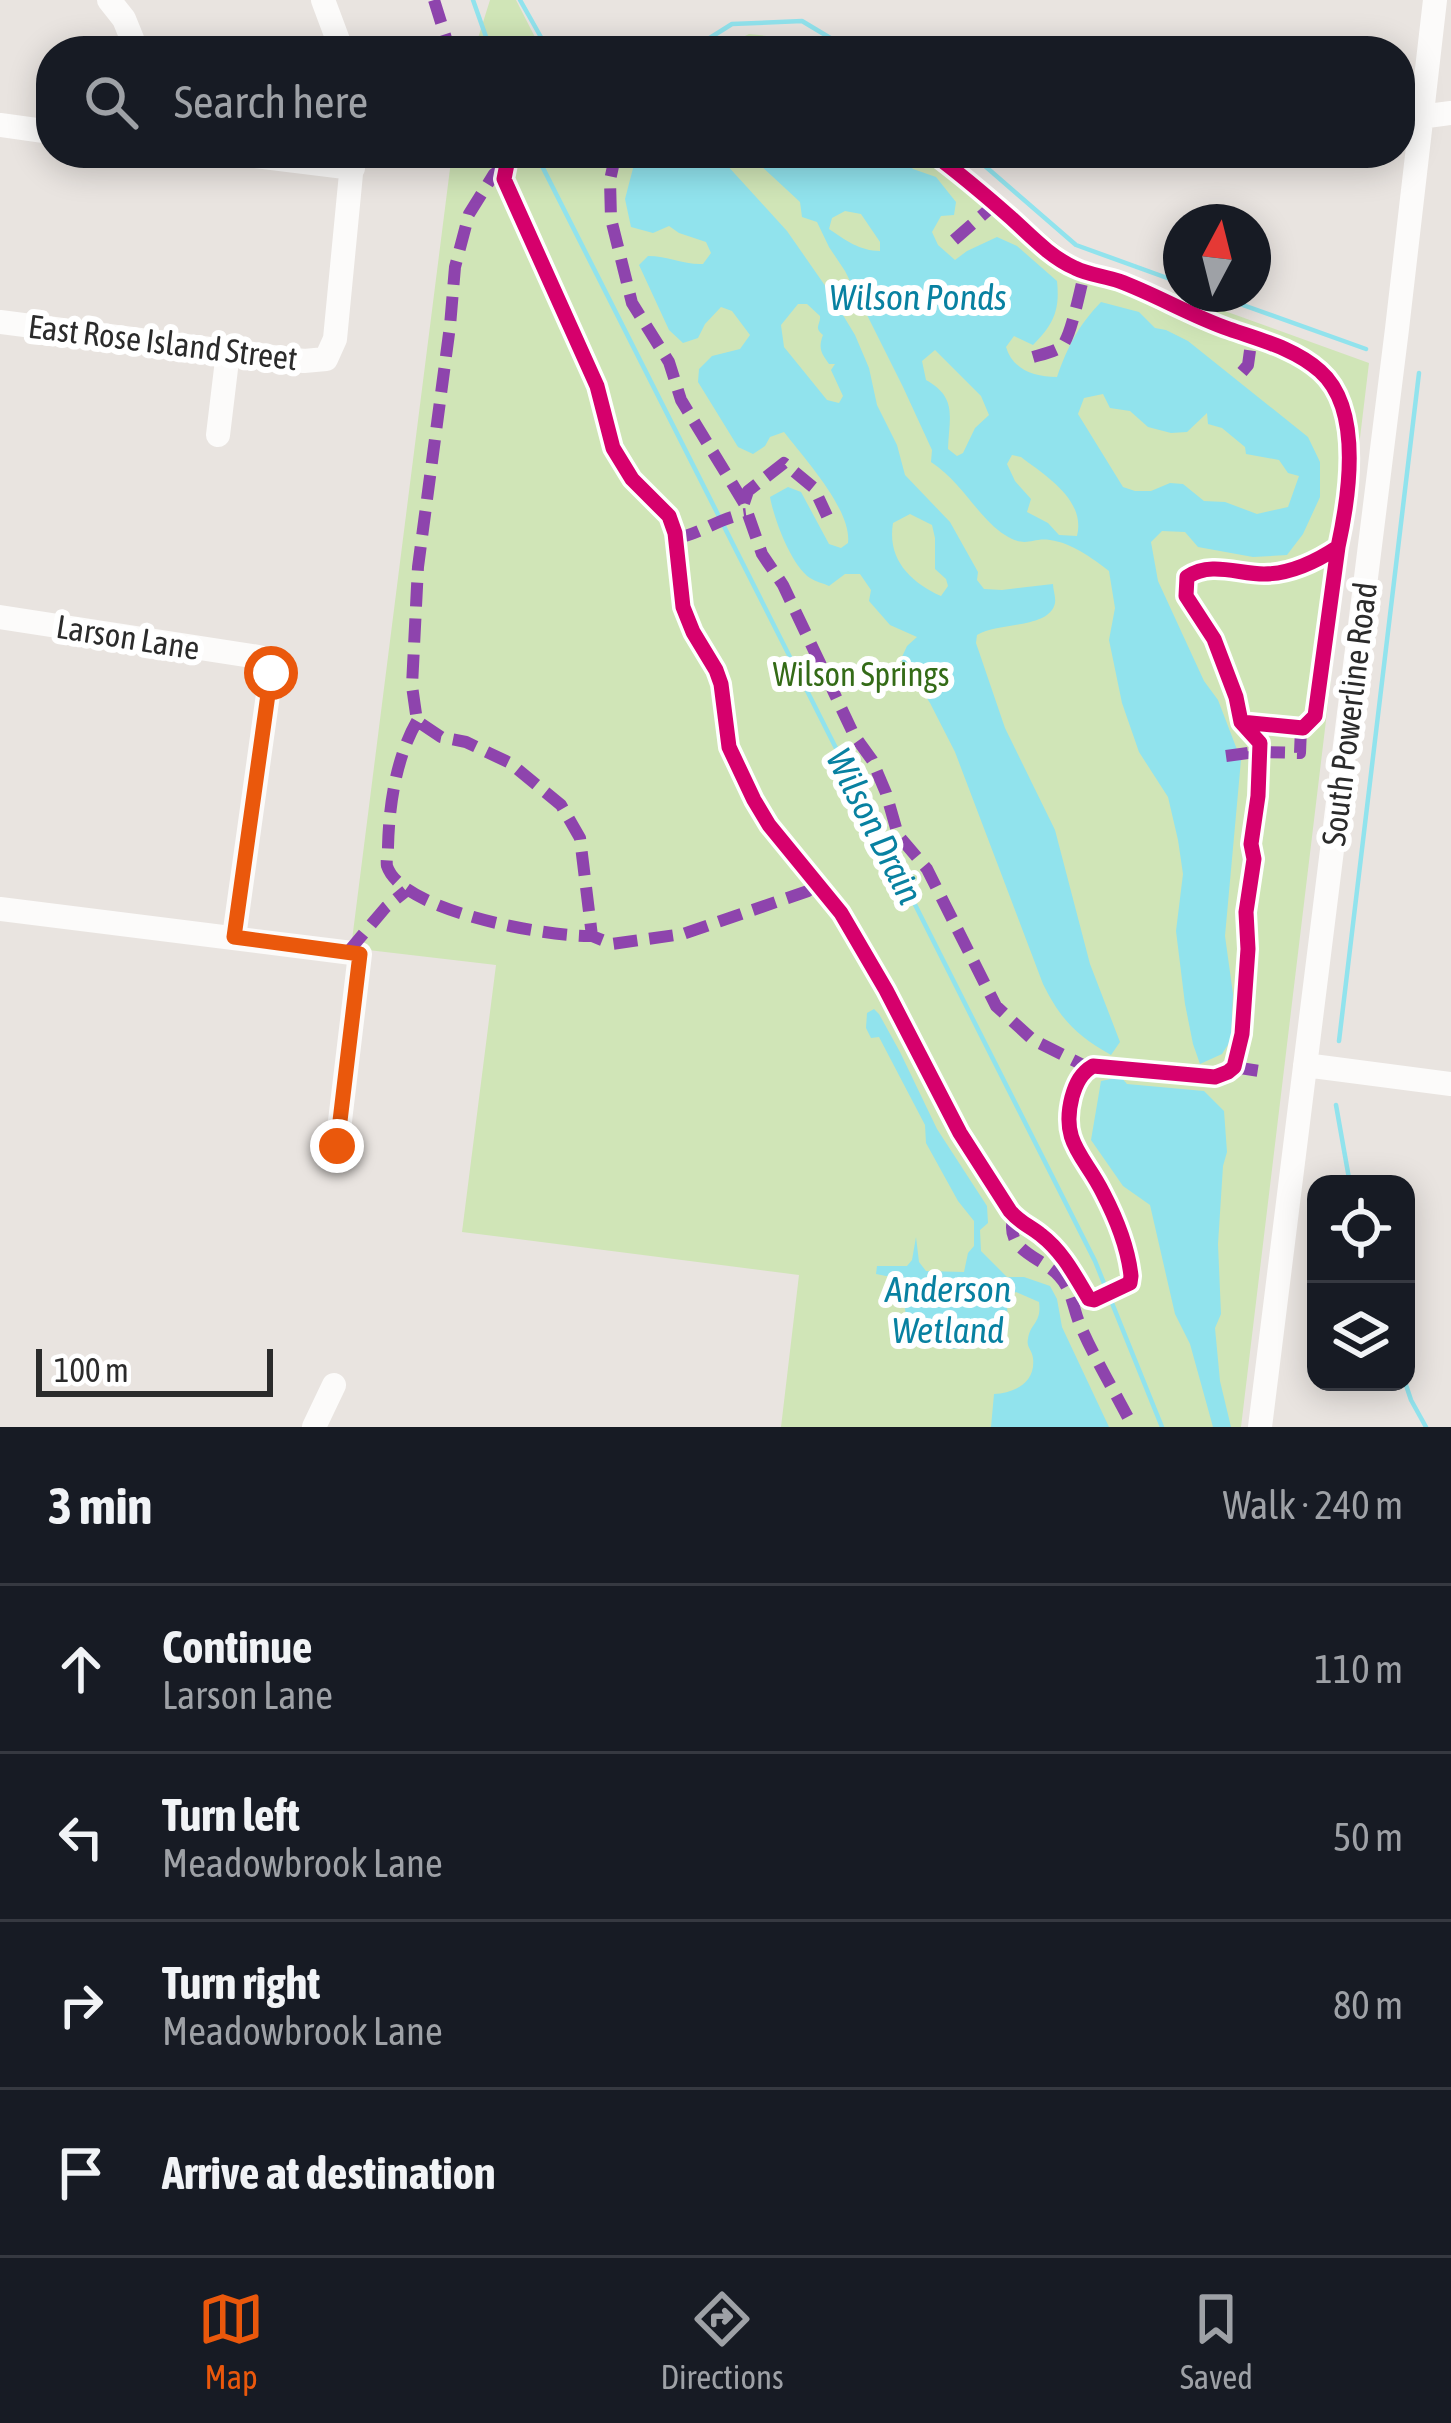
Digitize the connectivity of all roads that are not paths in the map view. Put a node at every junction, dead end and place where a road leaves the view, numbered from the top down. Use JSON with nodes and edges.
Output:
{"nodes":[{"id":1,"x":109,"y":0,"type":"edge"},
{"id":2,"x":323,"y":0,"type":"edge"},
{"id":3,"x":1435,"y":0,"type":"edge"},
{"id":4,"x":131,"y":36,"type":"edge"},
{"id":5,"x":336,"y":36,"type":"edge"},
{"id":6,"x":1415,"y":93,"type":"edge"},
{"id":7,"x":1451,"y":113,"type":"edge"},
{"id":8,"x":1415,"y":116,"type":"edge"},
{"id":9,"x":0,"y":125,"type":"edge"},
{"id":10,"x":36,"y":129,"type":"edge"},
{"id":11,"x":352,"y":168,"type":"edge"},
{"id":12,"x":1407,"y":168,"type":"edge"},
{"id":13,"x":0,"y":322,"type":"edge"},
{"id":14,"x":228,"y":352,"type":"junction"},
{"id":15,"x":218,"y":435,"type":"dead end"},
{"id":16,"x":0,"y":617,"type":"edge"},
{"id":17,"x":0,"y":909,"type":"edge"},
{"id":18,"x":234,"y":937,"type":"junction"},
{"id":19,"x":1306,"y":1065,"type":"junction"},
{"id":20,"x":1451,"y":1084,"type":"edge"},
{"id":21,"x":337,"y":1146,"type":"dead end"},
{"id":22,"x":334,"y":1384,"type":"dead end"},
{"id":23,"x":314,"y":1427,"type":"edge"},
{"id":24,"x":1260,"y":1427,"type":"edge"}],
"edges":[{"from":1,"to":4,"type":"street"},
{"from":2,"to":5,"type":"street"},
{"from":3,"to":6,"type":"street","name":"South Powerline Road"},
{"from":7,"to":8,"type":"street"},
{"from":9,"to":10,"type":"street"},
{"from":11,"to":14,"type":"street","name":"East Rose Island Street"},
{"from":12,"to":19,"type":"street","name":"South Powerline Road"},
{"from":13,"to":14,"type":"street","name":"East Rose Island Street"},
{"from":14,"to":15,"type":"street"},
{"from":16,"to":18,"type":"street","name":"Larson Lane"},
{"from":17,"to":18,"type":"street"},
{"from":18,"to":21,"type":"street"},
{"from":19,"to":20,"type":"street"},
{"from":19,"to":24,"type":"street","name":"South Powerline Road"},
{"from":22,"to":23,"type":"street"}]}
